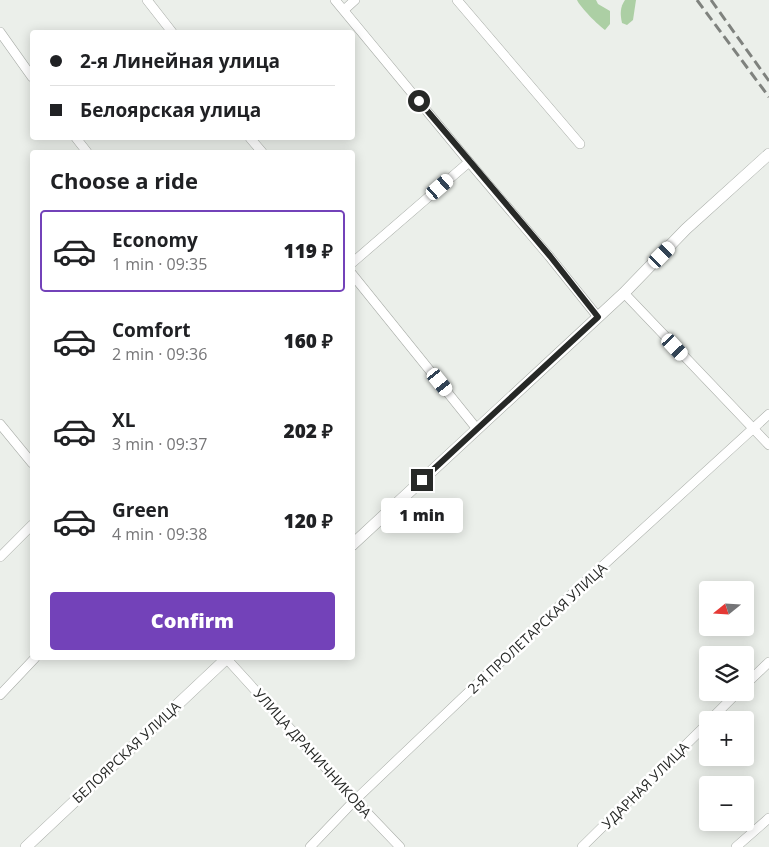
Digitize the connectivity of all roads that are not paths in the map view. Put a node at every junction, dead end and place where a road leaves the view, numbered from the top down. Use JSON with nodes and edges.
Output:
{"nodes":[{"id":1,"x":147,"y":0,"type":"edge"},
{"id":2,"x":335,"y":0,"type":"edge"},
{"id":3,"x":356,"y":0,"type":"edge"},
{"id":4,"x":457,"y":0,"type":"edge"},
{"id":5,"x":344,"y":10,"type":"junction"},
{"id":6,"x":170,"y":30,"type":"edge"},
{"id":7,"x":0,"y":32,"type":"edge"},
{"id":8,"x":30,"y":74,"type":"edge"},
{"id":9,"x":78,"y":140,"type":"edge"},
{"id":10,"x":252,"y":140,"type":"edge"},
{"id":11,"x":580,"y":144,"type":"dead end"},
{"id":12,"x":85,"y":150,"type":"edge"},
{"id":13,"x":260,"y":150,"type":"edge"},
{"id":14,"x":769,"y":154,"type":"edge"},
{"id":15,"x":469,"y":162,"type":"junction"},
{"id":16,"x":355,"y":260,"type":"edge"},
{"id":17,"x":355,"y":278,"type":"edge"},
{"id":18,"x":624,"y":293,"type":"junction"},
{"id":19,"x":598,"y":317,"type":"junction"},
{"id":20,"x":769,"y":414,"type":"edge"},
{"id":21,"x":0,"y":424,"type":"edge"},
{"id":22,"x":477,"y":429,"type":"junction"},
{"id":23,"x":753,"y":429,"type":"junction"},
{"id":24,"x":769,"y":445,"type":"edge"},
{"id":25,"x":30,"y":461,"type":"edge"},
{"id":26,"x":30,"y":527,"type":"edge"},
{"id":27,"x":355,"y":542,"type":"edge"},
{"id":28,"x":0,"y":557,"type":"edge"},
{"id":29,"x":34,"y":660,"type":"edge"},
{"id":30,"x":224,"y":660,"type":"edge"},
{"id":31,"x":228,"y":660,"type":"edge"},
{"id":32,"x":769,"y":662,"type":"edge"},
{"id":33,"x":754,"y":676,"type":"edge"},
{"id":34,"x":0,"y":694,"type":"edge"},
{"id":35,"x":729,"y":701,"type":"edge"},
{"id":36,"x":719,"y":711,"type":"edge"},
{"id":37,"x":699,"y":731,"type":"edge"},
{"id":38,"x":355,"y":800,"type":"junction"},
{"id":39,"x":769,"y":818,"type":"edge"},
{"id":40,"x":26,"y":847,"type":"edge"},
{"id":41,"x":310,"y":847,"type":"edge"},
{"id":42,"x":400,"y":847,"type":"edge"},
{"id":43,"x":582,"y":847,"type":"edge"},
{"id":44,"x":736,"y":847,"type":"edge"}],
"edges":[{"from":1,"to":6,"type":"street"},
{"from":2,"to":5,"type":"street"},
{"from":3,"to":5,"type":"street"},
{"from":4,"to":11,"type":"street"},
{"from":5,"to":15,"type":"street"},
{"from":7,"to":8,"type":"street"},
{"from":9,"to":12,"type":"street"},
{"from":10,"to":13,"type":"street"},
{"from":14,"to":18,"type":"street"},
{"from":15,"to":16,"type":"street"},
{"from":15,"to":19,"type":"street"},
{"from":17,"to":22,"type":"street"},
{"from":18,"to":19,"type":"street"},
{"from":18,"to":23,"type":"street"},
{"from":19,"to":22,"type":"street"},
{"from":20,"to":23,"type":"street","name":"2-Я ПРОЛЕТАРСКАЯ УЛИЦА"},
{"from":21,"to":25,"type":"street"},
{"from":22,"to":27,"type":"street"},
{"from":23,"to":24,"type":"street"},
{"from":23,"to":38,"type":"street","name":"2-Я ПРОЛЕТАРСКАЯ УЛИЦА"},
{"from":26,"to":28,"type":"street"},
{"from":29,"to":34,"type":"street"},
{"from":30,"to":40,"type":"street","name":"БЕЛОЯРСКАЯ УЛИЦА"},
{"from":31,"to":38,"type":"street","name":"УЛИЦА ДРАНИЧНИКОВА"},
{"from":32,"to":33,"type":"street"},
{"from":35,"to":36,"type":"street","name":"УДАРНАЯ УЛИЦА"},
{"from":37,"to":43,"type":"street","name":"УДАРНАЯ УЛИЦА"},
{"from":38,"to":41,"type":"street","name":"2-Я ПРОЛЕТАРСКАЯ УЛИЦА"},
{"from":38,"to":42,"type":"street","name":"УЛИЦА ДРАНИЧНИКОВА"},
{"from":39,"to":44,"type":"street"}]}
